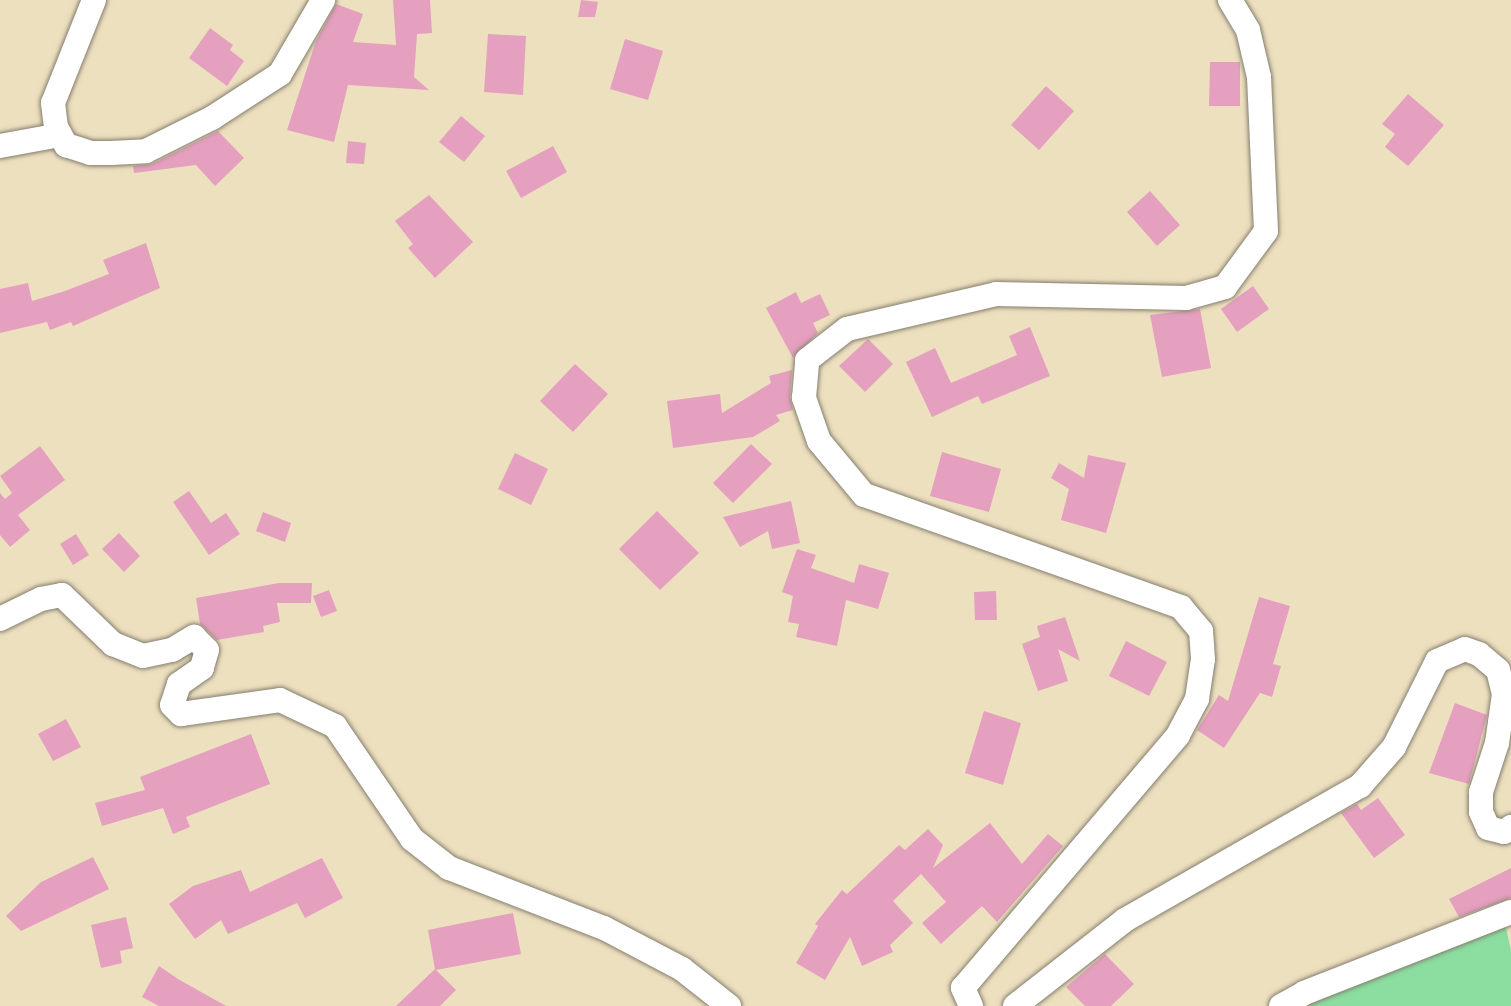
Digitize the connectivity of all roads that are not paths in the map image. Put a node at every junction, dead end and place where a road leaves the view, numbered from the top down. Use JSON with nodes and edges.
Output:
{"nodes":[{"id":1,"x":94,"y":0,"type":"edge"},
{"id":2,"x":322,"y":0,"type":"edge"},
{"id":3,"x":1230,"y":0,"type":"edge"},
{"id":4,"x":60,"y":135,"type":"junction"},
{"id":5,"x":0,"y":146,"type":"edge"},
{"id":6,"x":0,"y":619,"type":"edge"},
{"id":7,"x":1511,"y":827,"type":"edge"},
{"id":8,"x":1511,"y":912,"type":"edge"},
{"id":9,"x":729,"y":1006,"type":"edge"},
{"id":10,"x":971,"y":1006,"type":"edge"},
{"id":11,"x":1015,"y":1006,"type":"edge"},
{"id":12,"x":1281,"y":1006,"type":"edge"}],
"edges":[{"from":1,"to":4,"type":"street"},
{"from":2,"to":4,"type":"street"},
{"from":3,"to":10,"type":"street"},
{"from":4,"to":5,"type":"street"},
{"from":6,"to":9,"type":"street"},
{"from":7,"to":11,"type":"street"},
{"from":8,"to":12,"type":"street"}]}
